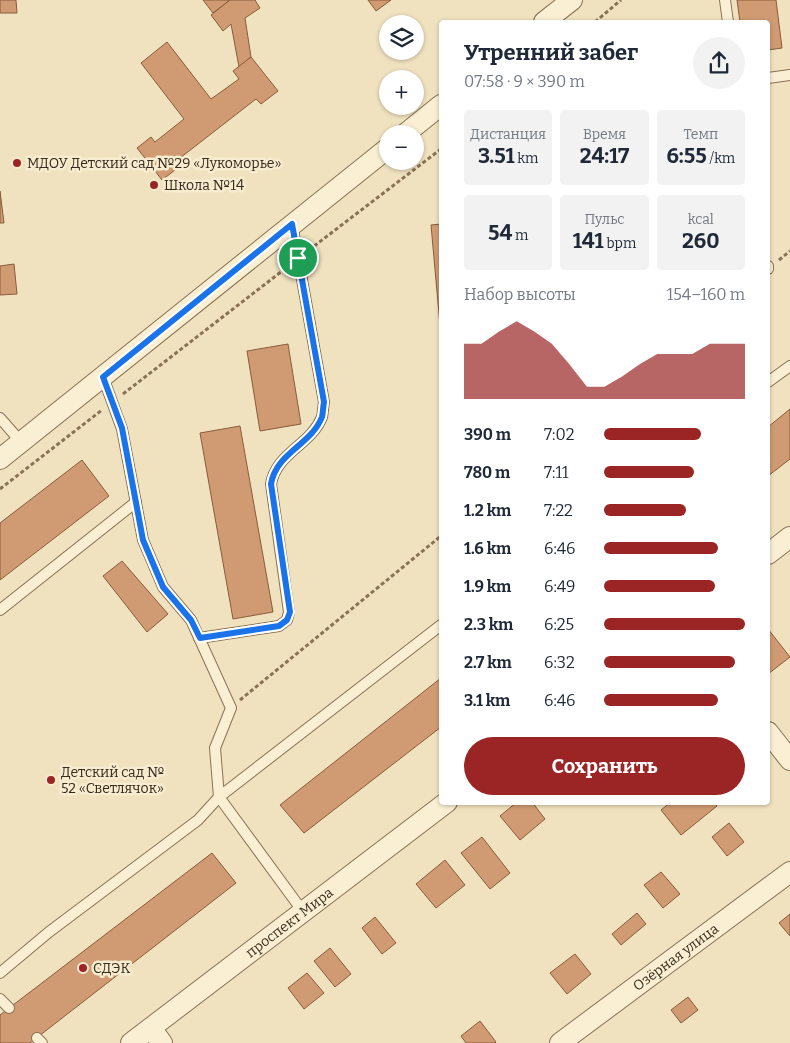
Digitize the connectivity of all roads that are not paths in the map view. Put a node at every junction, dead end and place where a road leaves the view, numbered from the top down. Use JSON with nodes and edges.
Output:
{"nodes":[{"id":1,"x":572,"y":0,"type":"edge"},
{"id":2,"x":725,"y":0,"type":"edge"},
{"id":3,"x":547,"y":20,"type":"edge"},
{"id":4,"x":728,"y":20,"type":"edge"},
{"id":5,"x":790,"y":75,"type":"edge"},
{"id":6,"x":770,"y":78,"type":"edge"},
{"id":7,"x":439,"y":107,"type":"edge"},
{"id":8,"x":416,"y":125,"type":"edge"},
{"id":9,"x":379,"y":155,"type":"edge"},
{"id":10,"x":292,"y":224,"type":"junction"},
{"id":11,"x":790,"y":366,"type":"edge"},
{"id":12,"x":103,"y":377,"type":"junction"},
{"id":13,"x":770,"y":381,"type":"edge"},
{"id":14,"x":0,"y":418,"type":"edge"},
{"id":15,"x":21,"y":442,"type":"junction"},
{"id":16,"x":0,"y":459,"type":"edge"},
{"id":17,"x":136,"y":502,"type":"junction"},
{"id":18,"x":790,"y":537,"type":"edge"},
{"id":19,"x":770,"y":552,"type":"edge"},
{"id":20,"x":0,"y":610,"type":"edge"},
{"id":21,"x":439,"y":627,"type":"edge"},
{"id":22,"x":200,"y":638,"type":"junction"},
{"id":23,"x":770,"y":735,"type":"edge"},
{"id":24,"x":790,"y":760,"type":"edge"},
{"id":25,"x":220,"y":797,"type":"junction"},
{"id":26,"x":443,"y":805,"type":"edge"},
{"id":27,"x":790,"y":872,"type":"edge"},
{"id":28,"x":304,"y":913,"type":"junction"},
{"id":29,"x":0,"y":973,"type":"edge"},
{"id":30,"x":0,"y":999,"type":"edge"},
{"id":31,"x":9,"y":1008,"type":"dead end"},
{"id":32,"x":156,"y":1035,"type":"edge"},
{"id":33,"x":131,"y":1043,"type":"edge"},
{"id":34,"x":560,"y":1043,"type":"edge"}],
"edges":[{"from":1,"to":3,"type":"street"},
{"from":2,"to":4,"type":"lane"},
{"from":5,"to":6,"type":"lane"},
{"from":7,"to":8,"type":"street"},
{"from":9,"to":10,"type":"street"},
{"from":10,"to":12,"type":"street"},
{"from":10,"to":22,"type":"lane"},
{"from":11,"to":13,"type":"lane"},
{"from":12,"to":15,"type":"street"},
{"from":12,"to":17,"type":"lane"},
{"from":14,"to":15,"type":"lane"},
{"from":15,"to":16,"type":"street"},
{"from":17,"to":20,"type":"lane"},
{"from":17,"to":22,"type":"lane"},
{"from":18,"to":19,"type":"street"},
{"from":21,"to":25,"type":"lane"},
{"from":22,"to":25,"type":"lane"},
{"from":23,"to":24,"type":"street"},
{"from":25,"to":28,"type":"lane"},
{"from":25,"to":29,"type":"lane"},
{"from":26,"to":28,"type":"street","name":"проспект Мира"},
{"from":27,"to":34,"type":"street","name":"Озёрная улица"},
{"from":28,"to":32,"type":"street","name":"проспект Мира"},
{"from":30,"to":31,"type":"lane"},
{"from":32,"to":33,"type":"street","name":"проспект Мира"}]}
